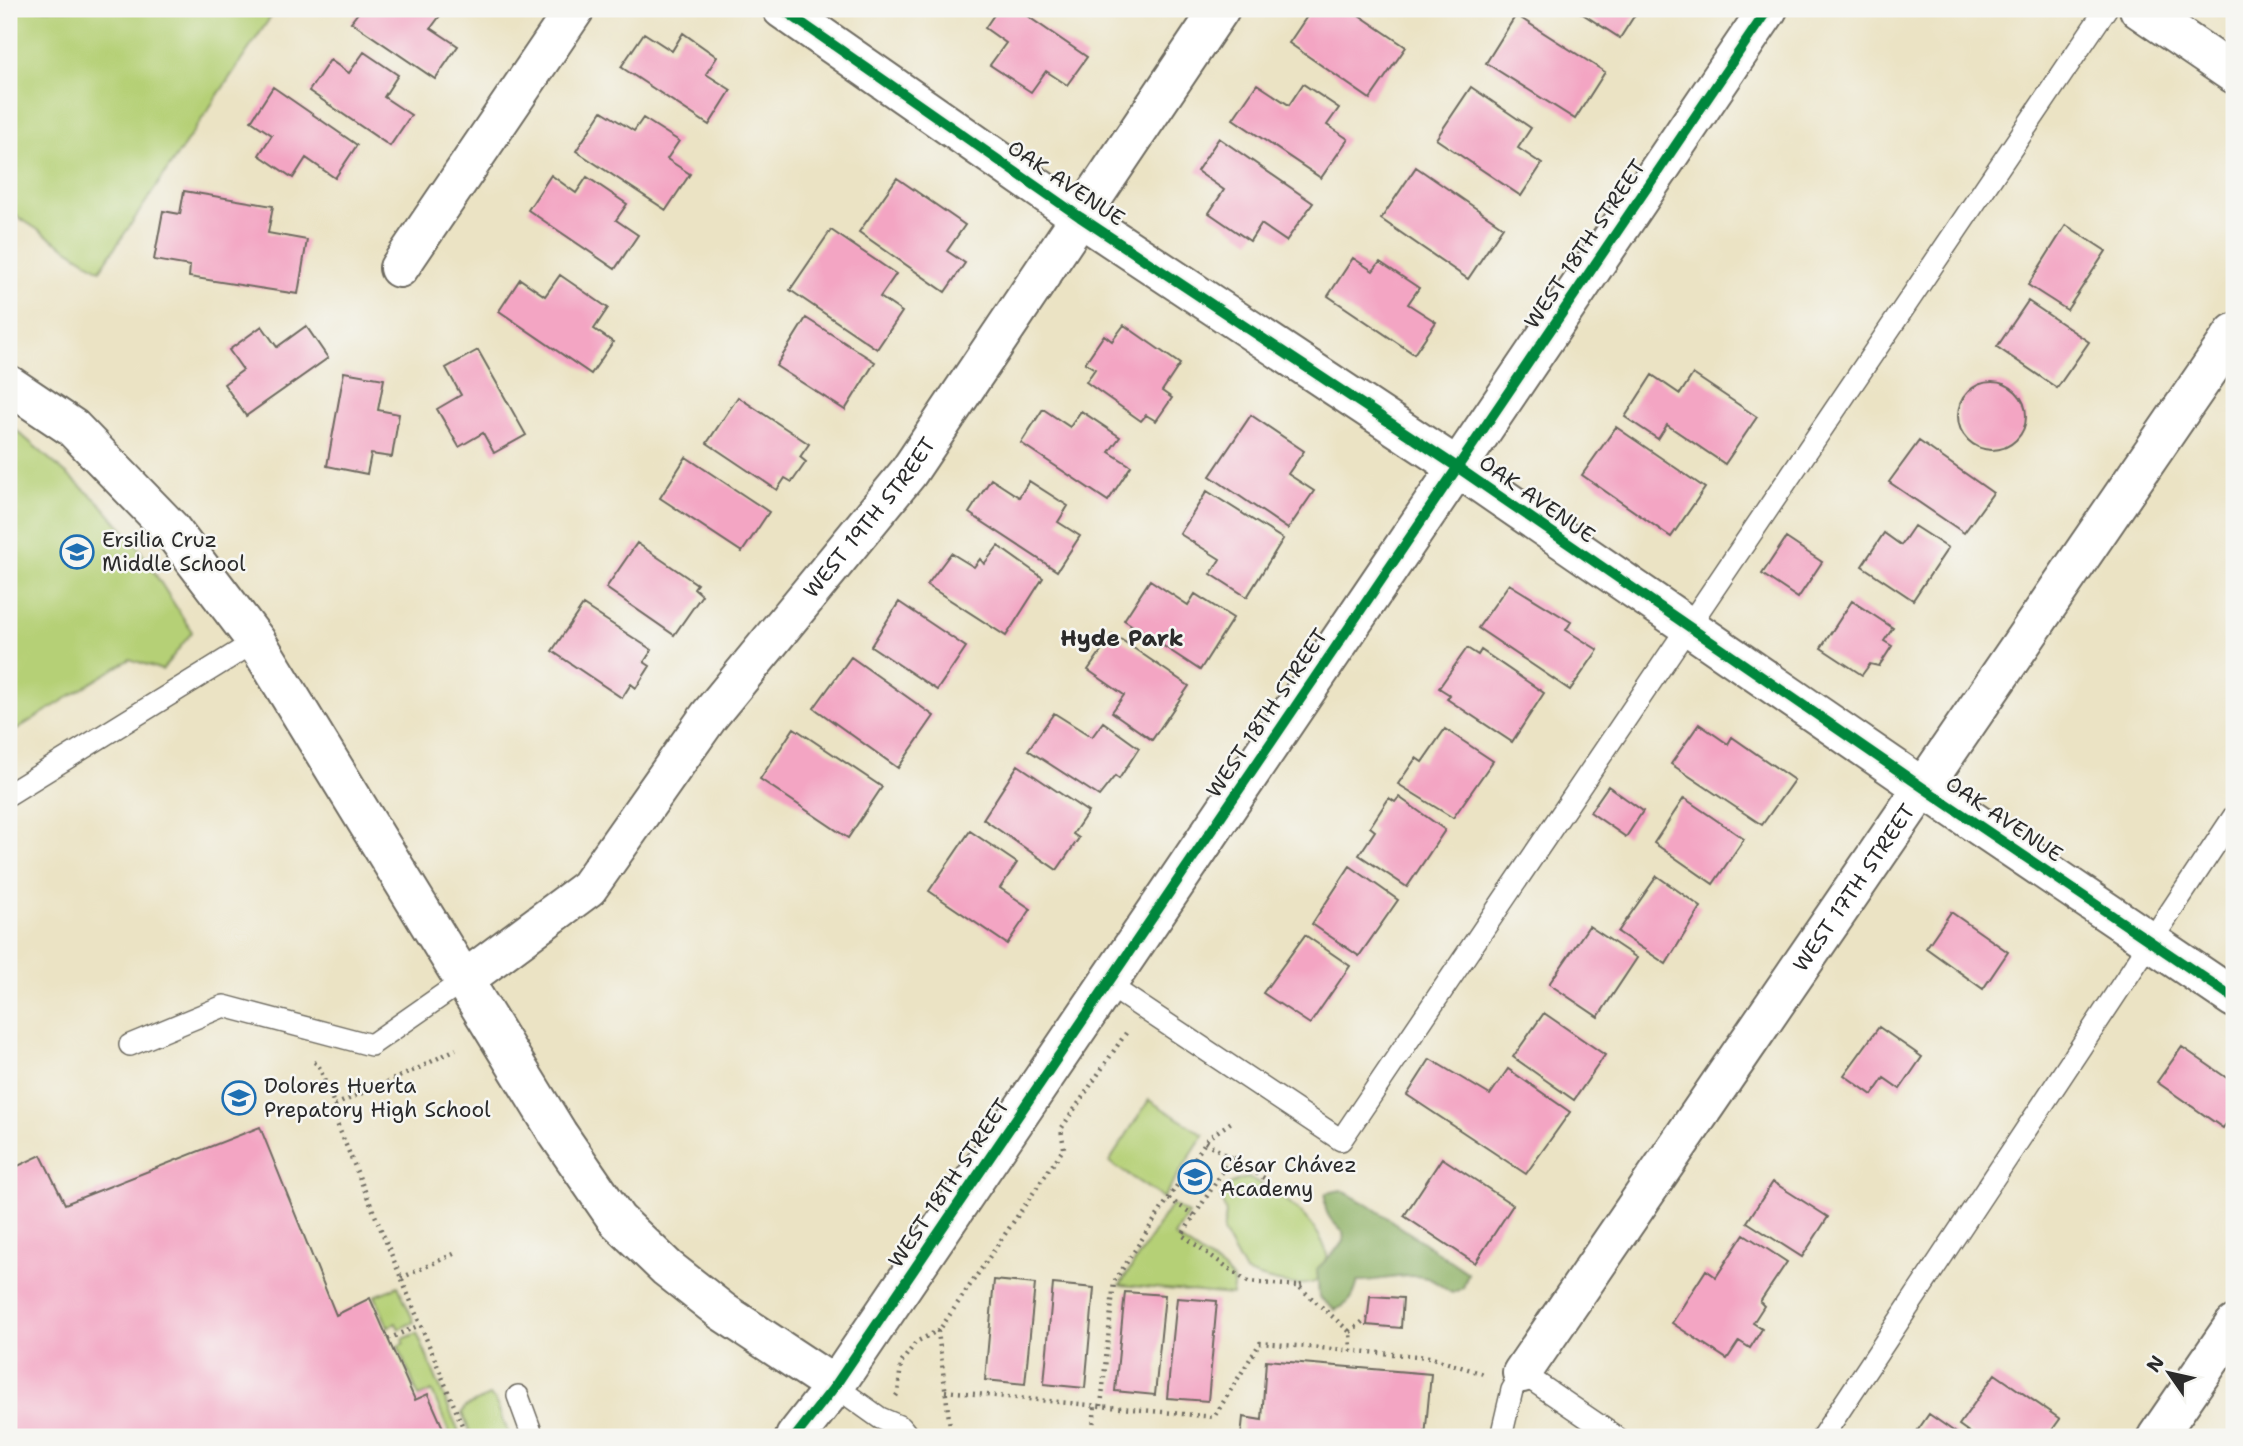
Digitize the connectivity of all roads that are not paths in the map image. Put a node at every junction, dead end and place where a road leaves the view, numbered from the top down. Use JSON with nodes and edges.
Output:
{"nodes":[{"id":1,"x":575,"y":9,"type":"edge"},
{"id":2,"x":782,"y":9,"type":"edge"},
{"id":3,"x":1220,"y":9,"type":"edge"},
{"id":4,"x":1768,"y":9,"type":"edge"},
{"id":5,"x":2106,"y":9,"type":"edge"},
{"id":6,"x":2138,"y":9,"type":"edge"},
{"id":7,"x":2234,"y":74,"type":"edge"},
{"id":8,"x":1080,"y":217,"type":"junction"},
{"id":9,"x":399,"y":268,"type":"dead end"},
{"id":10,"x":2234,"y":333,"type":"edge"},
{"id":11,"x":9,"y":385,"type":"edge"},
{"id":12,"x":1457,"y":467,"type":"junction"},
{"id":13,"x":1689,"y":628,"type":"junction"},
{"id":14,"x":256,"y":641,"type":"junction"},
{"id":15,"x":1922,"y":787,"type":"junction"},
{"id":16,"x":9,"y":794,"type":"edge"},
{"id":17,"x":2234,"y":816,"type":"edge"},
{"id":18,"x":2150,"y":941,"type":"junction"},
{"id":19,"x":464,"y":980,"type":"junction"},
{"id":20,"x":1107,"y":984,"type":"junction"},
{"id":21,"x":2234,"y":998,"type":"edge"},
{"id":22,"x":130,"y":1045,"type":"dead end"},
{"id":23,"x":2234,"y":1325,"type":"edge"},
{"id":24,"x":1517,"y":1382,"type":"junction"},
{"id":25,"x":835,"y":1387,"type":"junction"},
{"id":26,"x":517,"y":1396,"type":"dead end"},
{"id":27,"x":880,"y":1428,"type":"edge"},
{"id":28,"x":533,"y":1437,"type":"edge"},
{"id":29,"x":795,"y":1437,"type":"edge"},
{"id":30,"x":909,"y":1437,"type":"edge"},
{"id":31,"x":1501,"y":1437,"type":"edge"},
{"id":32,"x":1616,"y":1437,"type":"edge"},
{"id":33,"x":1822,"y":1437,"type":"edge"},
{"id":34,"x":2157,"y":1437,"type":"edge"}],
"edges":[{"from":1,"to":9,"type":"street"},
{"from":2,"to":8,"type":"street","name":"OAK AVENUE"},
{"from":3,"to":8,"type":"street","name":"WEST 19TH STREET"},
{"from":4,"to":12,"type":"street","name":"WEST 18TH STREET"},
{"from":5,"to":13,"type":"lane"},
{"from":6,"to":7,"type":"street"},
{"from":8,"to":12,"type":"street","name":"OAK AVENUE"},
{"from":8,"to":19,"type":"street","name":"WEST 19TH STREET"},
{"from":10,"to":15,"type":"street","name":"WEST 17TH STREET"},
{"from":11,"to":14,"type":"street"},
{"from":12,"to":13,"type":"street","name":"OAK AVENUE"},
{"from":12,"to":20,"type":"street","name":"WEST 18TH STREET"},
{"from":13,"to":15,"type":"street","name":"OAK AVENUE"},
{"from":13,"to":20,"type":"lane"},
{"from":14,"to":16,"type":"lane"},
{"from":14,"to":19,"type":"street"},
{"from":15,"to":18,"type":"street","name":"OAK AVENUE"},
{"from":15,"to":24,"type":"street","name":"WEST 17TH STREET"},
{"from":17,"to":18,"type":"lane"},
{"from":18,"to":21,"type":"street","name":"OAK AVENUE"},
{"from":18,"to":33,"type":"lane"},
{"from":19,"to":22,"type":"lane"},
{"from":19,"to":25,"type":"street"},
{"from":20,"to":25,"type":"street","name":"WEST 18TH STREET"},
{"from":23,"to":34,"type":"street"},
{"from":24,"to":31,"type":"lane"},
{"from":24,"to":32,"type":"lane"},
{"from":25,"to":27,"type":"lane"},
{"from":25,"to":29,"type":"street","name":"WEST 18TH STREET"},
{"from":26,"to":28,"type":"lane"},
{"from":27,"to":30,"type":"lane"}]}
